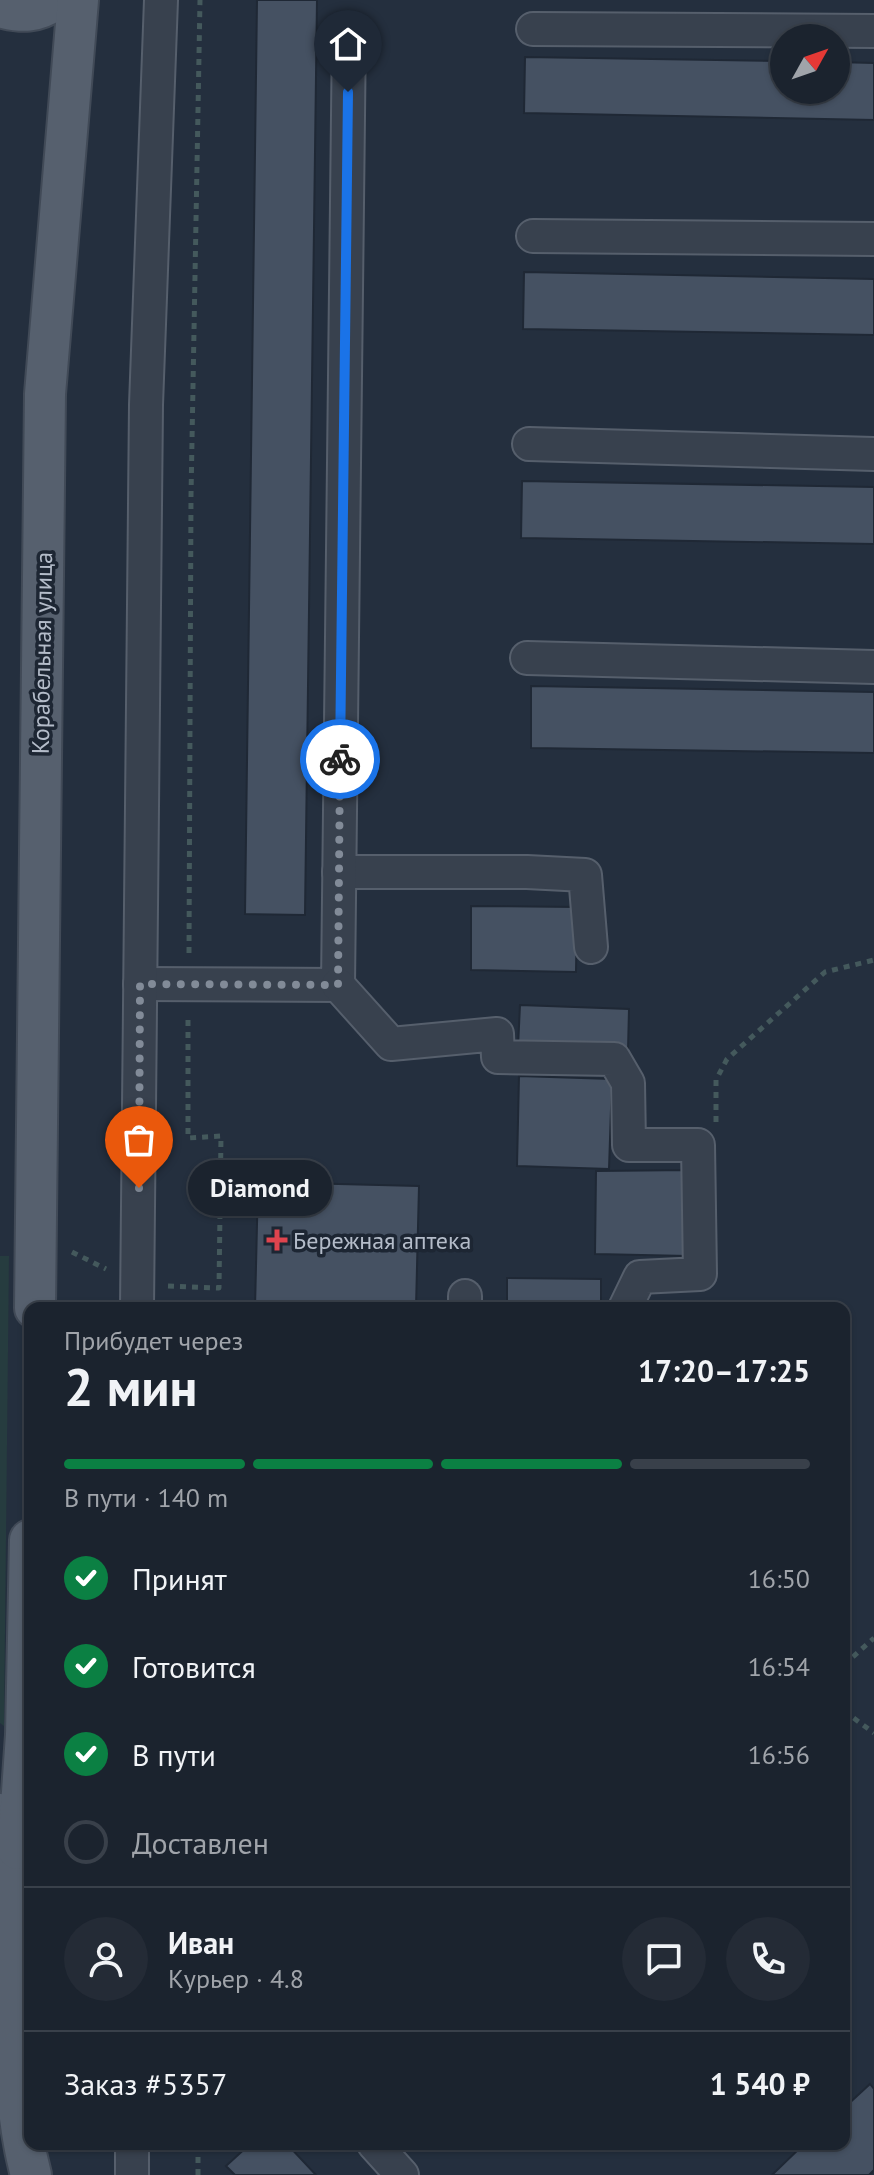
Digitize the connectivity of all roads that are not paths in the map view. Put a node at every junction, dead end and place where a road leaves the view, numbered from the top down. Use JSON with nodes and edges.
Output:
{"nodes":[{"id":1,"x":55,"y":0,"type":"edge"},
{"id":2,"x":78,"y":0,"type":"edge"},
{"id":3,"x":161,"y":0,"type":"edge"},
{"id":4,"x":0,"y":7,"type":"edge"},
{"id":5,"x":349,"y":29,"type":"dead end"},
{"id":6,"x":533,"y":29,"type":"dead end"},
{"id":7,"x":874,"y":31,"type":"edge"},
{"id":8,"x":533,"y":236,"type":"dead end"},
{"id":9,"x":874,"y":239,"type":"edge"},
{"id":10,"x":529,"y":444,"type":"dead end"},
{"id":11,"x":874,"y":454,"type":"edge"},
{"id":12,"x":527,"y":658,"type":"dead end"},
{"id":13,"x":874,"y":667,"type":"edge"},
{"id":14,"x":339,"y":872,"type":"junction"},
{"id":15,"x":591,"y":947,"type":"dead end"},
{"id":16,"x":140,"y":984,"type":"junction"},
{"id":17,"x":338,"y":985,"type":"junction"},
{"id":18,"x":137,"y":1296,"type":"edge"},
{"id":19,"x":35,"y":1302,"type":"edge"},
{"id":20,"x":628,"y":1302,"type":"edge"},
{"id":21,"x":24,"y":1765,"type":"edge"},
{"id":22,"x":0,"y":1814,"type":"edge"},
{"id":23,"x":16,"y":1885,"type":"junction"},
{"id":24,"x":22,"y":2026,"type":"edge"},
{"id":25,"x":24,"y":2149,"type":"edge"},
{"id":26,"x":24,"y":2150,"type":"edge"},
{"id":27,"x":132,"y":2150,"type":"edge"},
{"id":28,"x":379,"y":2150,"type":"edge"},
{"id":29,"x":31,"y":2175,"type":"edge"},
{"id":30,"x":132,"y":2175,"type":"edge"},
{"id":31,"x":402,"y":2175,"type":"edge"}],
"edges":[{"from":1,"to":4,"type":"main road"},
{"from":2,"to":19,"type":"main road","name":"Корабельная улица"},
{"from":3,"to":16,"type":"lane"},
{"from":5,"to":14,"type":"lane"},
{"from":6,"to":7,"type":"lane"},
{"from":8,"to":9,"type":"lane"},
{"from":10,"to":11,"type":"lane"},
{"from":12,"to":13,"type":"lane"},
{"from":14,"to":15,"type":"lane"},
{"from":14,"to":17,"type":"lane"},
{"from":16,"to":17,"type":"lane"},
{"from":16,"to":18,"type":"lane"},
{"from":17,"to":20,"type":"lane"},
{"from":21,"to":23,"type":"main road"},
{"from":22,"to":23,"type":"main road"},
{"from":23,"to":24,"type":"main road"},
{"from":24,"to":25,"type":"main road"},
{"from":26,"to":29,"type":"main road"},
{"from":27,"to":30,"type":"lane"},
{"from":28,"to":31,"type":"lane"}]}
